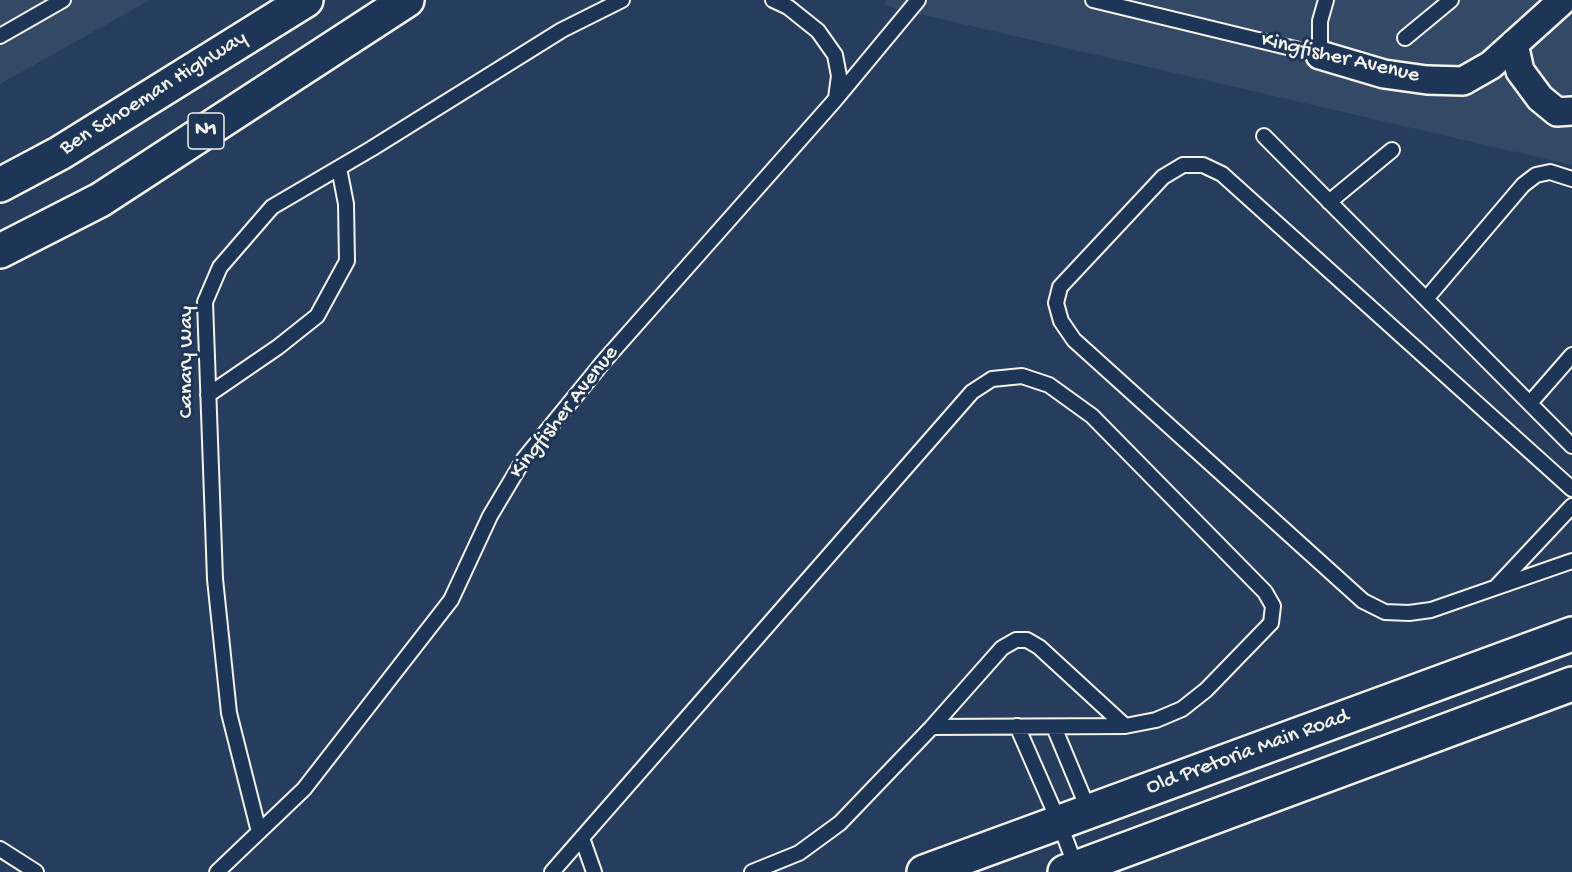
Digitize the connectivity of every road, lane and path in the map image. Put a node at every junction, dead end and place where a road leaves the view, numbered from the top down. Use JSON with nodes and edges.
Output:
{"nodes":[{"id":1,"x":306,"y":0,"type":"edge"},
{"id":2,"x":406,"y":0,"type":"edge"},
{"id":3,"x":622,"y":0,"type":"edge"},
{"id":4,"x":773,"y":0,"type":"edge"},
{"id":5,"x":918,"y":0,"type":"edge"},
{"id":6,"x":1093,"y":0,"type":"edge"},
{"id":7,"x":1326,"y":0,"type":"edge"},
{"id":8,"x":1451,"y":0,"type":"edge"},
{"id":9,"x":1563,"y":0,"type":"edge"},
{"id":10,"x":57,"y":2,"type":"edge"},
{"id":11,"x":0,"y":36,"type":"edge"},
{"id":12,"x":1406,"y":38,"type":"dead end"},
{"id":13,"x":1514,"y":44,"type":"junction"},
{"id":14,"x":1320,"y":55,"type":"junction"},
{"id":15,"x":835,"y":100,"type":"junction"},
{"id":16,"x":1572,"y":111,"type":"edge"},
{"id":17,"x":1264,"y":136,"type":"dead end"},
{"id":18,"x":1392,"y":150,"type":"dead end"},
{"id":19,"x":339,"y":168,"type":"junction"},
{"id":20,"x":1572,"y":179,"type":"edge"},
{"id":21,"x":0,"y":185,"type":"edge"},
{"id":22,"x":1329,"y":202,"type":"junction"},
{"id":23,"x":0,"y":251,"type":"edge"},
{"id":24,"x":1426,"y":299,"type":"junction"},
{"id":25,"x":1572,"y":355,"type":"edge"},
{"id":26,"x":208,"y":395,"type":"junction"},
{"id":27,"x":1530,"y":403,"type":"junction"},
{"id":28,"x":1572,"y":446,"type":"edge"},
{"id":29,"x":1572,"y":489,"type":"edge"},
{"id":30,"x":1572,"y":506,"type":"edge"},
{"id":31,"x":1572,"y":561,"type":"edge"},
{"id":32,"x":1496,"y":588,"type":"junction"},
{"id":33,"x":1572,"y":634,"type":"edge"},
{"id":34,"x":1572,"y":684,"type":"edge"},
{"id":35,"x":1017,"y":726,"type":"junction"},
{"id":36,"x":1125,"y":726,"type":"junction"},
{"id":37,"x":932,"y":727,"type":"junction"},
{"id":38,"x":1054,"y":727,"type":"junction"},
{"id":39,"x":1074,"y":816,"type":"junction"},
{"id":40,"x":259,"y":832,"type":"junction"},
{"id":41,"x":582,"y":838,"type":"junction"},
{"id":42,"x":0,"y":849,"type":"edge"},
{"id":43,"x":1073,"y":871,"type":"edge"},
{"id":44,"x":36,"y":872,"type":"edge"},
{"id":45,"x":217,"y":872,"type":"edge"},
{"id":46,"x":552,"y":872,"type":"edge"},
{"id":47,"x":594,"y":872,"type":"edge"},
{"id":48,"x":752,"y":872,"type":"edge"},
{"id":49,"x":924,"y":872,"type":"edge"}],
"edges":[{"from":1,"to":21,"type":"main road","name":"Ben Schoeman Highway","number":"N1"},
{"from":2,"to":23,"type":"main road","number":"N1"},
{"from":3,"to":19,"type":"lane","name":"Canary Way"},
{"from":4,"to":15,"type":"lane"},
{"from":5,"to":15,"type":"lane","name":"Kingfisher Avenue"},
{"from":6,"to":14,"type":"lane","name":"Kingfisher Avenue"},
{"from":7,"to":14,"type":"lane"},
{"from":8,"to":12,"type":"lane"},
{"from":9,"to":13,"type":"street","name":"Kingfisher Avenue"},
{"from":10,"to":11,"type":"lane"},
{"from":13,"to":14,"type":"street","name":"Kingfisher Avenue"},
{"from":13,"to":16,"type":"street"},
{"from":15,"to":40,"type":"lane","name":"Kingfisher Avenue"},
{"from":17,"to":22,"type":"lane"},
{"from":18,"to":22,"type":"lane"},
{"from":19,"to":26,"type":"lane","name":"Canary Way"},
{"from":19,"to":26,"type":"lane"},
{"from":20,"to":24,"type":"lane"},
{"from":22,"to":24,"type":"lane"},
{"from":24,"to":27,"type":"lane"},
{"from":25,"to":27,"type":"lane"},
{"from":26,"to":40,"type":"lane","name":"Canary Way"},
{"from":27,"to":28,"type":"lane"},
{"from":29,"to":32,"type":"lane"},
{"from":30,"to":32,"type":"lane"},
{"from":31,"to":32,"type":"lane"},
{"from":33,"to":39,"type":"main road","name":"Old Pretoria Main Road"},
{"from":34,"to":43,"type":"main road"},
{"from":35,"to":37,"type":"lane"},
{"from":35,"to":38,"type":"lane"},
{"from":35,"to":39,"type":"lane"},
{"from":36,"to":37,"type":"lane"},
{"from":36,"to":38,"type":"lane"},
{"from":36,"to":41,"type":"lane"},
{"from":37,"to":48,"type":"lane"},
{"from":38,"to":39,"type":"lane"},
{"from":39,"to":43,"type":"lane"},
{"from":39,"to":49,"type":"main road","name":"Old Pretoria Main Road"},
{"from":40,"to":45,"type":"lane","name":"Kingfisher Avenue"},
{"from":41,"to":46,"type":"lane"},
{"from":41,"to":47,"type":"lane"},
{"from":42,"to":44,"type":"lane"}]}
